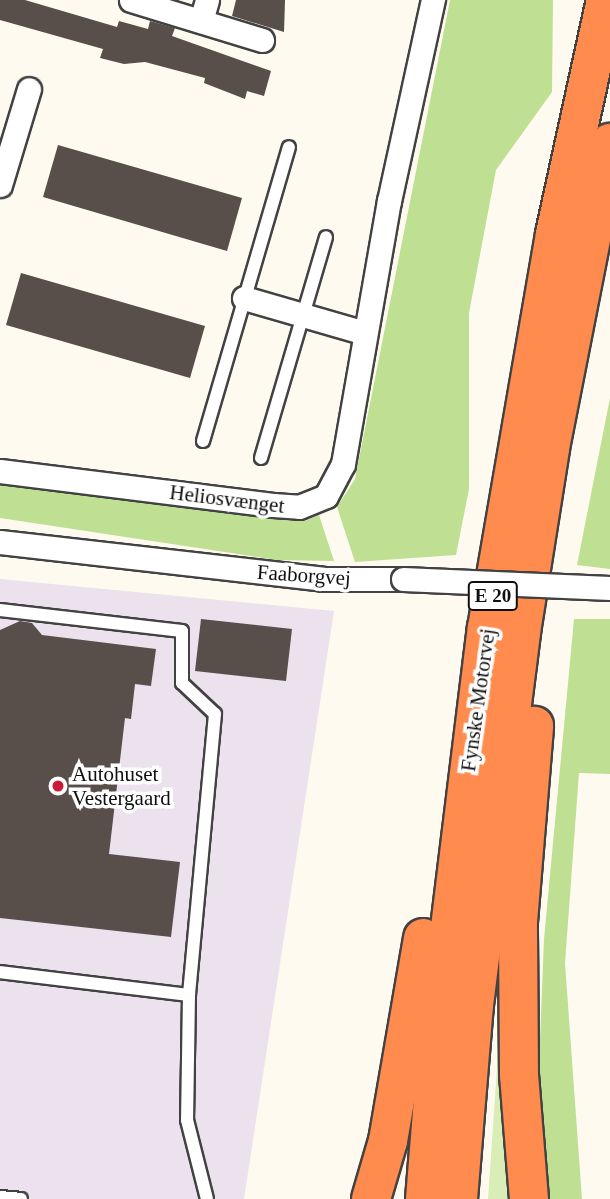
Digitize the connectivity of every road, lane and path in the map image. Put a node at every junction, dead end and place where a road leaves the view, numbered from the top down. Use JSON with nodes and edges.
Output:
{"nodes":[{"id":1,"x":131,"y":0,"type":"edge"},
{"id":2,"x":433,"y":0,"type":"edge"},
{"id":3,"x":606,"y":0,"type":"edge"},
{"id":4,"x":204,"y":11,"type":"edge"},
{"id":5,"x":262,"y":40,"type":"dead end"},
{"id":6,"x":29,"y":89,"type":"dead end"},
{"id":7,"x":610,"y":143,"type":"edge"},
{"id":8,"x":289,"y":147,"type":"dead end"},
{"id":9,"x":0,"y":185,"type":"edge"},
{"id":10,"x":597,"y":201,"type":"junction"},
{"id":11,"x":326,"y":237,"type":"dead end"},
{"id":12,"x":244,"y":298,"type":"junction"},
{"id":13,"x":303,"y":315,"type":"junction"},
{"id":14,"x":365,"y":333,"type":"junction"},
{"id":15,"x":203,"y":441,"type":"dead end"},
{"id":16,"x":261,"y":458,"type":"dead end"},
{"id":17,"x":0,"y":471,"type":"edge"},
{"id":18,"x":0,"y":542,"type":"edge"},
{"id":19,"x":610,"y":588,"type":"edge"},
{"id":20,"x":0,"y":610,"type":"edge"},
{"id":21,"x":487,"y":628,"type":"junction"},
{"id":22,"x":0,"y":972,"type":"edge"},
{"id":23,"x":189,"y":995,"type":"junction"},
{"id":24,"x":0,"y":1197,"type":"edge"},
{"id":25,"x":21,"y":1199,"type":"edge"},
{"id":26,"x":207,"y":1199,"type":"edge"},
{"id":27,"x":371,"y":1199,"type":"edge"},
{"id":28,"x":425,"y":1199,"type":"edge"},
{"id":29,"x":458,"y":1199,"type":"edge"},
{"id":30,"x":529,"y":1199,"type":"edge"}],
"edges":[{"from":1,"to":4,"type":"street"},
{"from":2,"to":14,"type":"street","name":"Heliosvænget"},
{"from":3,"to":21,"type":"highway","name":"Fynske Motorvej","number":"E 20"},
{"from":4,"to":5,"type":"street"},
{"from":6,"to":9,"type":"street"},
{"from":7,"to":10,"type":"highway","name":"Fynske Motorvej","number":"E 20"},
{"from":8,"to":12,"type":"lane"},
{"from":10,"to":29,"type":"highway","name":"Fynske Motorvej","number":"E 20"},
{"from":10,"to":30,"type":"highway"},
{"from":11,"to":13,"type":"lane"},
{"from":12,"to":13,"type":"street"},
{"from":12,"to":15,"type":"lane"},
{"from":13,"to":14,"type":"street"},
{"from":13,"to":16,"type":"lane"},
{"from":14,"to":17,"type":"street","name":"Heliosvænget"},
{"from":18,"to":19,"type":"street","name":"Faaborgvej","bridge":true},
{"from":20,"to":23,"type":"lane"},
{"from":21,"to":27,"type":"highway"},
{"from":21,"to":28,"type":"highway","name":"Fynske Motorvej","number":"E 20"},
{"from":22,"to":23,"type":"lane"},
{"from":23,"to":26,"type":"lane"},
{"from":24,"to":25,"type":"lane"}]}
